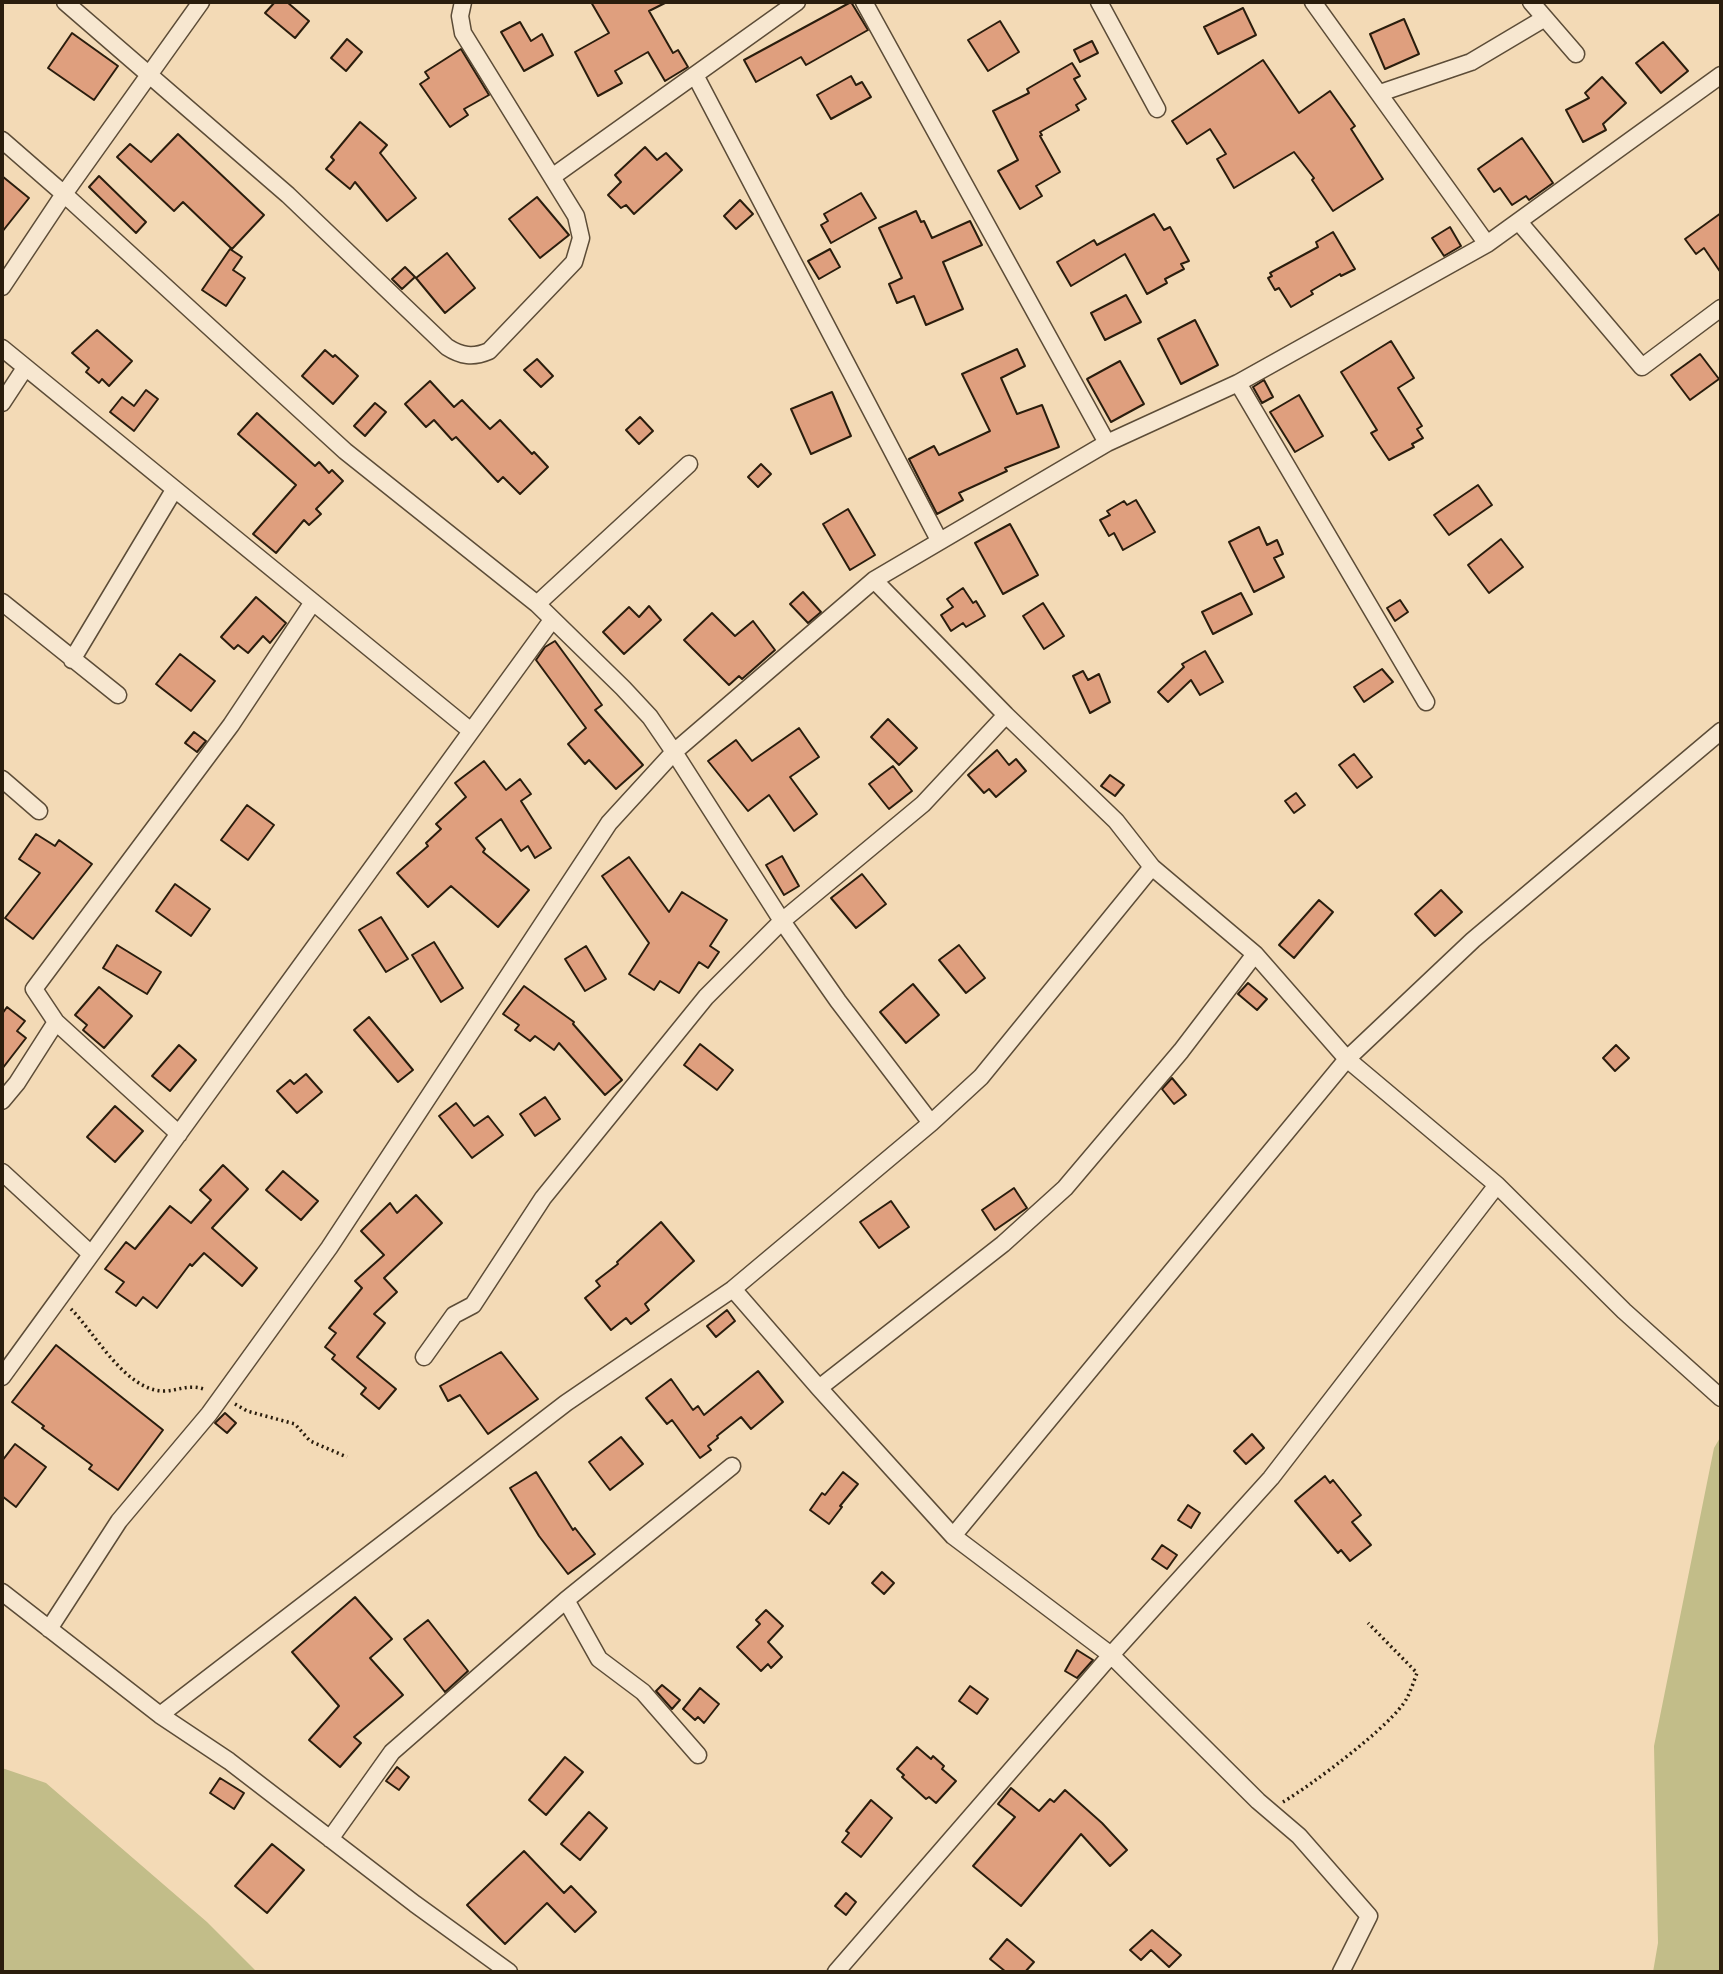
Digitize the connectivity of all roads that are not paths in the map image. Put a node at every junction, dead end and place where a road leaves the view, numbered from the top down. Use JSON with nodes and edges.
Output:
{"nodes":[{"id":1,"x":65,"y":2,"type":"edge"},
{"id":2,"x":201,"y":2,"type":"edge"},
{"id":3,"x":463,"y":2,"type":"edge"},
{"id":4,"x":797,"y":2,"type":"edge"},
{"id":5,"x":864,"y":2,"type":"edge"},
{"id":6,"x":1099,"y":2,"type":"edge"},
{"id":7,"x":1314,"y":2,"type":"edge"},
{"id":8,"x":1531,"y":2,"type":"edge"},
{"id":9,"x":1545,"y":18,"type":"junction"},
{"id":10,"x":1576,"y":54,"type":"dead end"},
{"id":11,"x":695,"y":75,"type":"junction"},
{"id":12,"x":1721,"y":75,"type":"edge"},
{"id":13,"x":148,"y":76,"type":"junction"},
{"id":14,"x":1380,"y":93,"type":"junction"},
{"id":15,"x":1157,"y":109,"type":"dead end"},
{"id":16,"x":2,"y":140,"type":"edge"},
{"id":17,"x":552,"y":177,"type":"junction"},
{"id":18,"x":64,"y":194,"type":"junction"},
{"id":19,"x":1519,"y":222,"type":"junction"},
{"id":20,"x":1487,"y":244,"type":"junction"},
{"id":21,"x":2,"y":287,"type":"edge"},
{"id":22,"x":1721,"y":308,"type":"edge"},
{"id":23,"x":2,"y":348,"type":"edge"},
{"id":24,"x":25,"y":368,"type":"junction"},
{"id":25,"x":1238,"y":383,"type":"junction"},
{"id":26,"x":2,"y":403,"type":"edge"},
{"id":27,"x":1107,"y":443,"type":"junction"},
{"id":28,"x":689,"y":464,"type":"dead end"},
{"id":29,"x":174,"y":489,"type":"junction"},
{"id":30,"x":939,"y":540,"type":"junction"},
{"id":31,"x":874,"y":580,"type":"junction"},
{"id":32,"x":2,"y":602,"type":"edge"},
{"id":33,"x":313,"y":602,"type":"junction"},
{"id":34,"x":537,"y":604,"type":"junction"},
{"id":35,"x":552,"y":620,"type":"junction"},
{"id":36,"x":72,"y":660,"type":"junction"},
{"id":37,"x":118,"y":695,"type":"dead end"},
{"id":38,"x":1426,"y":702,"type":"dead end"},
{"id":39,"x":1006,"y":715,"type":"junction"},
{"id":40,"x":471,"y":731,"type":"junction"},
{"id":41,"x":1721,"y":731,"type":"edge"},
{"id":42,"x":674,"y":752,"type":"junction"},
{"id":43,"x":2,"y":779,"type":"edge"},
{"id":44,"x":38,"y":811,"type":"dead end"},
{"id":45,"x":1152,"y":867,"type":"junction"},
{"id":46,"x":782,"y":921,"type":"junction"},
{"id":47,"x":1255,"y":954,"type":"junction"},
{"id":48,"x":56,"y":1022,"type":"junction"},
{"id":49,"x":1347,"y":1059,"type":"junction"},
{"id":50,"x":2,"y":1101,"type":"edge"},
{"id":51,"x":931,"y":1123,"type":"junction"},
{"id":52,"x":179,"y":1134,"type":"junction"},
{"id":53,"x":2,"y":1172,"type":"edge"},
{"id":54,"x":1497,"y":1185,"type":"junction"},
{"id":55,"x":91,"y":1254,"type":"junction"},
{"id":56,"x":733,"y":1289,"type":"junction"},
{"id":57,"x":424,"y":1357,"type":"dead end"},
{"id":58,"x":2,"y":1377,"type":"edge"},
{"id":59,"x":819,"y":1388,"type":"junction"},
{"id":60,"x":1721,"y":1398,"type":"edge"},
{"id":61,"x":732,"y":1466,"type":"dead end"},
{"id":62,"x":953,"y":1536,"type":"junction"},
{"id":63,"x":2,"y":1592,"type":"edge"},
{"id":64,"x":566,"y":1600,"type":"junction"},
{"id":65,"x":48,"y":1629,"type":"junction"},
{"id":66,"x":1111,"y":1655,"type":"junction"},
{"id":67,"x":160,"y":1715,"type":"junction"},
{"id":68,"x":698,"y":1755,"type":"dead end"},
{"id":69,"x":330,"y":1839,"type":"junction"},
{"id":70,"x":509,"y":1972,"type":"edge"},
{"id":71,"x":836,"y":1972,"type":"edge"},
{"id":72,"x":1341,"y":1972,"type":"edge"}],
"edges":[{"from":1,"to":13,"type":"street"},
{"from":2,"to":13,"type":"street"},
{"from":3,"to":17,"type":"street"},
{"from":4,"to":11,"type":"street"},
{"from":5,"to":27,"type":"street"},
{"from":6,"to":15,"type":"street"},
{"from":7,"to":14,"type":"street"},
{"from":8,"to":9,"type":"street"},
{"from":9,"to":10,"type":"street"},
{"from":9,"to":14,"type":"street"},
{"from":11,"to":17,"type":"street"},
{"from":11,"to":30,"type":"street"},
{"from":12,"to":19,"type":"street"},
{"from":13,"to":17,"type":"street"},
{"from":13,"to":18,"type":"street"},
{"from":14,"to":20,"type":"street"},
{"from":16,"to":18,"type":"street"},
{"from":18,"to":21,"type":"street"},
{"from":18,"to":34,"type":"street"},
{"from":19,"to":20,"type":"street"},
{"from":19,"to":22,"type":"street"},
{"from":20,"to":25,"type":"street"},
{"from":23,"to":24,"type":"street"},
{"from":24,"to":26,"type":"street"},
{"from":24,"to":29,"type":"street"},
{"from":25,"to":27,"type":"street"},
{"from":25,"to":38,"type":"street"},
{"from":27,"to":30,"type":"street"},
{"from":28,"to":34,"type":"street"},
{"from":29,"to":33,"type":"street"},
{"from":29,"to":36,"type":"street"},
{"from":30,"to":31,"type":"street"},
{"from":31,"to":39,"type":"street"},
{"from":31,"to":42,"type":"street"},
{"from":32,"to":36,"type":"street"},
{"from":33,"to":40,"type":"street"},
{"from":33,"to":48,"type":"street"},
{"from":34,"to":35,"type":"street"},
{"from":35,"to":40,"type":"street"},
{"from":35,"to":42,"type":"street"},
{"from":36,"to":37,"type":"street"},
{"from":39,"to":45,"type":"street"},
{"from":39,"to":46,"type":"street"},
{"from":40,"to":52,"type":"street"},
{"from":41,"to":49,"type":"street"},
{"from":42,"to":46,"type":"street"},
{"from":42,"to":65,"type":"street"},
{"from":43,"to":44,"type":"street"},
{"from":45,"to":47,"type":"street"},
{"from":45,"to":51,"type":"street"},
{"from":46,"to":51,"type":"street"},
{"from":46,"to":57,"type":"street"},
{"from":47,"to":49,"type":"street"},
{"from":47,"to":59,"type":"street"},
{"from":48,"to":50,"type":"street"},
{"from":48,"to":52,"type":"street"},
{"from":49,"to":54,"type":"street"},
{"from":49,"to":62,"type":"street"},
{"from":51,"to":56,"type":"street"},
{"from":52,"to":55,"type":"street"},
{"from":53,"to":55,"type":"street"},
{"from":54,"to":60,"type":"street"},
{"from":54,"to":66,"type":"street"},
{"from":55,"to":58,"type":"street"},
{"from":56,"to":59,"type":"street"},
{"from":56,"to":67,"type":"street"},
{"from":59,"to":62,"type":"street"},
{"from":61,"to":64,"type":"street"},
{"from":62,"to":66,"type":"street"},
{"from":63,"to":65,"type":"street"},
{"from":64,"to":68,"type":"street"},
{"from":64,"to":69,"type":"street"},
{"from":65,"to":67,"type":"street"},
{"from":66,"to":71,"type":"street"},
{"from":66,"to":72,"type":"street"},
{"from":67,"to":69,"type":"street"},
{"from":69,"to":70,"type":"street"}]}
